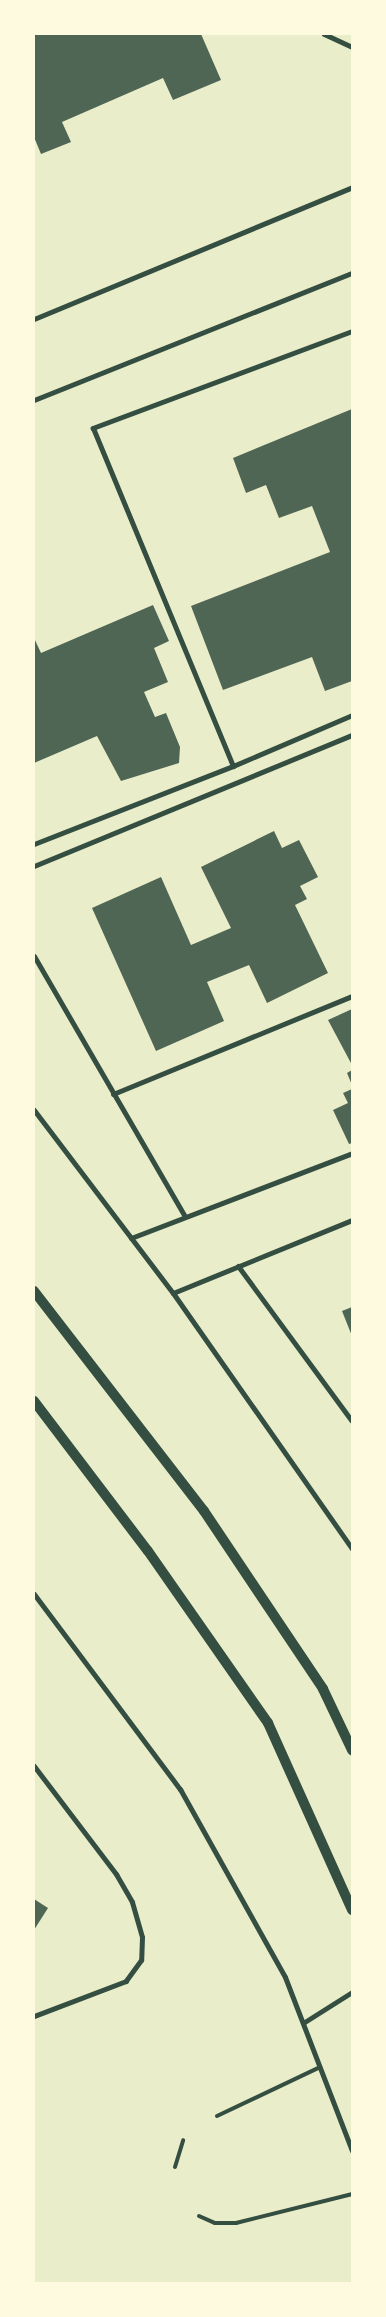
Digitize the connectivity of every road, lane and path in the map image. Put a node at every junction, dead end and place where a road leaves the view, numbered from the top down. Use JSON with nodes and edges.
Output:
{"nodes":[{"id":1,"x":324,"y":34,"type":"edge"},
{"id":2,"x":352,"y":46,"type":"edge"},
{"id":3,"x":352,"y":187,"type":"edge"},
{"id":4,"x":352,"y":273,"type":"edge"},
{"id":5,"x":34,"y":318,"type":"edge"},
{"id":6,"x":352,"y":331,"type":"edge"},
{"id":7,"x":34,"y":400,"type":"edge"},
{"id":8,"x":352,"y":715,"type":"edge"},
{"id":9,"x":352,"y":735,"type":"edge"},
{"id":10,"x":233,"y":766,"type":"junction"},
{"id":11,"x":34,"y":844,"type":"edge"},
{"id":12,"x":34,"y":866,"type":"edge"},
{"id":13,"x":34,"y":956,"type":"edge"},
{"id":14,"x":352,"y":996,"type":"edge"},
{"id":15,"x":114,"y":1094,"type":"junction"},
{"id":16,"x":34,"y":1110,"type":"edge"},
{"id":17,"x":352,"y":1153,"type":"edge"},
{"id":18,"x":184,"y":1216,"type":"junction"},
{"id":19,"x":352,"y":1220,"type":"edge"},
{"id":20,"x":131,"y":1238,"type":"junction"},
{"id":21,"x":238,"y":1266,"type":"junction"},
{"id":22,"x":34,"y":1291,"type":"edge"},
{"id":23,"x":173,"y":1293,"type":"junction"},
{"id":24,"x":34,"y":1401,"type":"edge"},
{"id":25,"x":352,"y":1421,"type":"edge"},
{"id":26,"x":352,"y":1550,"type":"edge"},
{"id":27,"x":34,"y":1594,"type":"edge"},
{"id":28,"x":352,"y":1750,"type":"edge"},
{"id":29,"x":34,"y":1766,"type":"edge"},
{"id":30,"x":352,"y":1910,"type":"edge"},
{"id":31,"x":352,"y":1992,"type":"edge"},
{"id":32,"x":34,"y":2016,"type":"edge"},
{"id":33,"x":303,"y":2023,"type":"junction"},
{"id":34,"x":320,"y":2067,"type":"junction"},
{"id":35,"x":217,"y":2116,"type":"dead end"},
{"id":36,"x":183,"y":2140,"type":"dead end"},
{"id":37,"x":352,"y":2151,"type":"edge"},
{"id":38,"x":175,"y":2167,"type":"dead end"},
{"id":39,"x":352,"y":2194,"type":"edge"},
{"id":40,"x":199,"y":2216,"type":"dead end"}],
"edges":[{"from":1,"to":2,"type":"street"},
{"from":3,"to":5,"type":"street"},
{"from":4,"to":7,"type":"street"},
{"from":6,"to":10,"type":"street"},
{"from":8,"to":10,"type":"street"},
{"from":9,"to":12,"type":"street"},
{"from":10,"to":11,"type":"street"},
{"from":13,"to":15,"type":"street"},
{"from":14,"to":15,"type":"street"},
{"from":15,"to":18,"type":"street"},
{"from":16,"to":20,"type":"street"},
{"from":17,"to":18,"type":"street"},
{"from":18,"to":20,"type":"street"},
{"from":19,"to":21,"type":"street"},
{"from":20,"to":23,"type":"street"},
{"from":21,"to":23,"type":"street"},
{"from":21,"to":25,"type":"street"},
{"from":22,"to":28,"type":"main road"},
{"from":23,"to":26,"type":"street"},
{"from":24,"to":30,"type":"main road"},
{"from":27,"to":33,"type":"street"},
{"from":29,"to":32,"type":"street"},
{"from":31,"to":33,"type":"street"},
{"from":33,"to":34,"type":"street"},
{"from":34,"to":35,"type":"lane"},
{"from":34,"to":37,"type":"street"},
{"from":36,"to":38,"type":"lane"},
{"from":39,"to":40,"type":"lane"}]}
